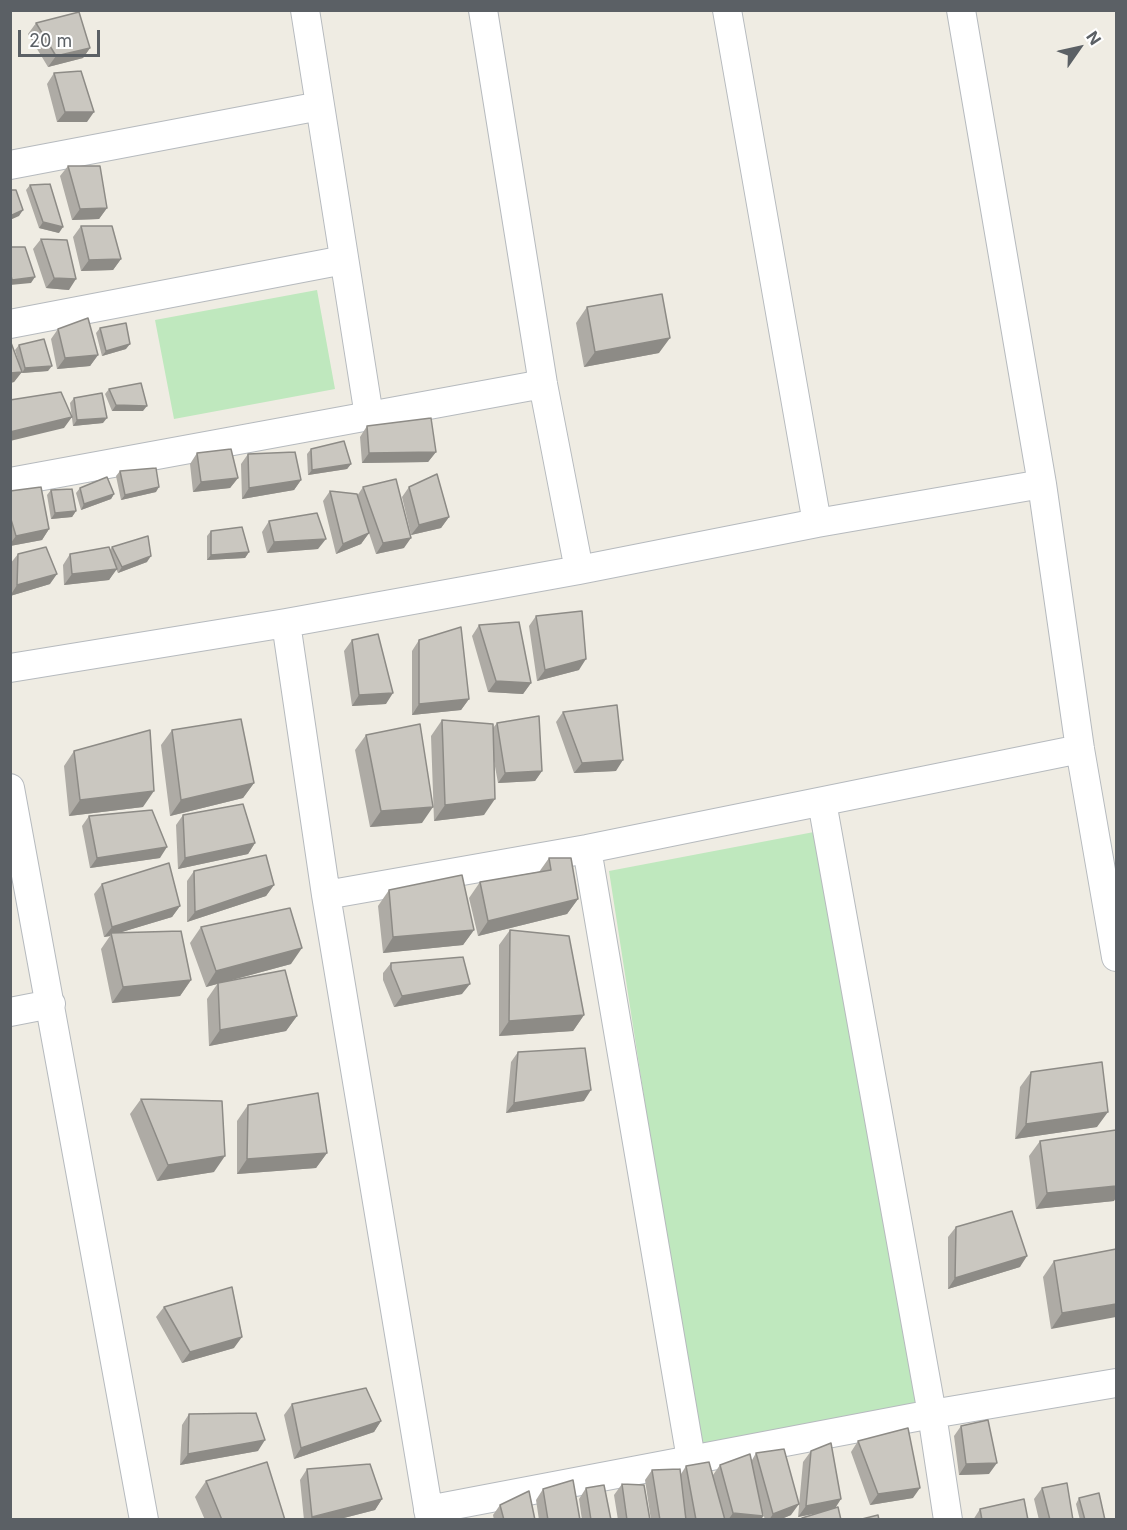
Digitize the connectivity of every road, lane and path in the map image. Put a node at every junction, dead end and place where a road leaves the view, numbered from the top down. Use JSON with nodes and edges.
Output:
{"nodes":[{"id":1,"x":305,"y":10,"type":"edge"},
{"id":2,"x":483,"y":10,"type":"edge"},
{"id":3,"x":727,"y":10,"type":"edge"},
{"id":4,"x":961,"y":10,"type":"edge"},
{"id":5,"x":320,"y":106,"type":"junction"},
{"id":6,"x":10,"y":165,"type":"edge"},
{"id":7,"x":344,"y":260,"type":"junction"},
{"id":8,"x":10,"y":324,"type":"edge"},
{"id":9,"x":543,"y":384,"type":"junction"},
{"id":10,"x":369,"y":416,"type":"junction"},
{"id":11,"x":10,"y":482,"type":"edge"},
{"id":12,"x":1042,"y":484,"type":"junction"},
{"id":13,"x":817,"y":523,"type":"junction"},
{"id":14,"x":579,"y":570,"type":"junction"},
{"id":15,"x":286,"y":623,"type":"junction"},
{"id":16,"x":10,"y":668,"type":"edge"},
{"id":17,"x":1080,"y":749,"type":"junction"},
{"id":18,"x":10,"y":788,"type":"edge"},
{"id":19,"x":822,"y":802,"type":"junction"},
{"id":20,"x":587,"y":849,"type":"junction"},
{"id":21,"x":326,"y":895,"type":"junction"},
{"id":22,"x":1116,"y":957,"type":"edge"},
{"id":23,"x":51,"y":1004,"type":"junction"},
{"id":24,"x":10,"y":1012,"type":"edge"},
{"id":25,"x":1116,"y":1383,"type":"edge"},
{"id":26,"x":932,"y":1414,"type":"junction"},
{"id":27,"x":691,"y":1459,"type":"junction"},
{"id":28,"x":429,"y":1515,"type":"edge"},
{"id":29,"x":144,"y":1520,"type":"edge"},
{"id":30,"x":948,"y":1520,"type":"edge"}],
"edges":[{"from":1,"to":5,"type":"street"},
{"from":2,"to":9,"type":"street"},
{"from":3,"to":13,"type":"street"},
{"from":4,"to":12,"type":"street"},
{"from":5,"to":6,"type":"street"},
{"from":5,"to":7,"type":"street"},
{"from":7,"to":8,"type":"street"},
{"from":7,"to":10,"type":"street"},
{"from":9,"to":10,"type":"street"},
{"from":9,"to":14,"type":"street"},
{"from":10,"to":11,"type":"street"},
{"from":12,"to":13,"type":"street"},
{"from":12,"to":17,"type":"street"},
{"from":13,"to":14,"type":"street"},
{"from":14,"to":15,"type":"street"},
{"from":15,"to":16,"type":"street"},
{"from":15,"to":21,"type":"street"},
{"from":17,"to":19,"type":"street"},
{"from":17,"to":22,"type":"street"},
{"from":18,"to":23,"type":"street"},
{"from":19,"to":20,"type":"street"},
{"from":19,"to":26,"type":"street"},
{"from":20,"to":21,"type":"street"},
{"from":20,"to":27,"type":"street"},
{"from":21,"to":28,"type":"street"},
{"from":23,"to":24,"type":"street"},
{"from":23,"to":29,"type":"street"},
{"from":25,"to":26,"type":"street"},
{"from":26,"to":27,"type":"street"},
{"from":26,"to":30,"type":"street"},
{"from":27,"to":28,"type":"street"}]}
